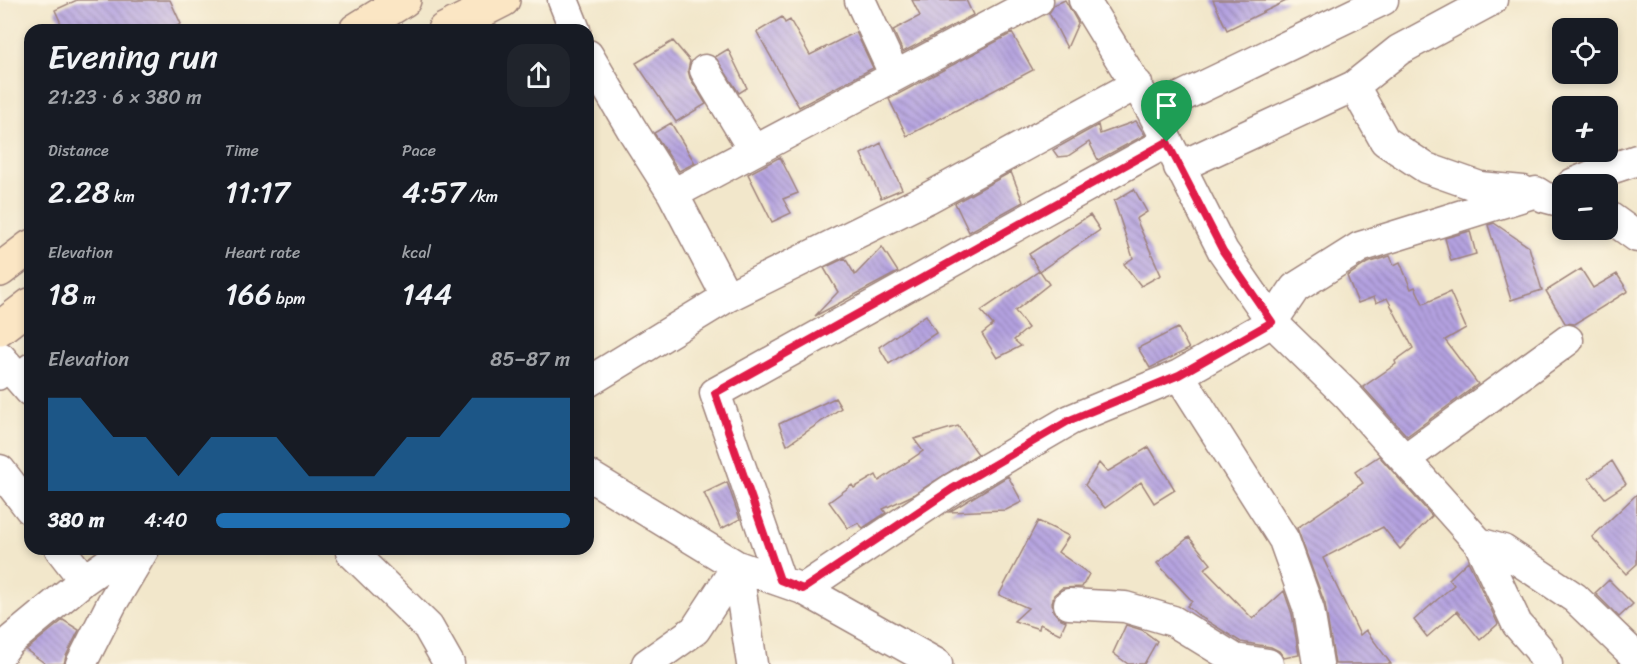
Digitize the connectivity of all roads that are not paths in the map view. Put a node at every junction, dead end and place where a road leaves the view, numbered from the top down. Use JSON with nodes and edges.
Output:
{"nodes":[{"id":1,"x":404,"y":0,"type":"edge"},
{"id":2,"x":503,"y":0,"type":"edge"},
{"id":3,"x":563,"y":0,"type":"edge"},
{"id":4,"x":860,"y":0,"type":"edge"},
{"id":5,"x":1038,"y":0,"type":"edge"},
{"id":6,"x":1083,"y":0,"type":"edge"},
{"id":7,"x":1383,"y":0,"type":"edge"},
{"id":8,"x":1492,"y":0,"type":"edge"},
{"id":9,"x":366,"y":24,"type":"edge"},
{"id":10,"x":456,"y":24,"type":"edge"},
{"id":11,"x":573,"y":24,"type":"edge"},
{"id":12,"x":594,"y":65,"type":"edge"},
{"id":13,"x":705,"y":70,"type":"dead end"},
{"id":14,"x":895,"y":76,"type":"junction"},
{"id":15,"x":1137,"y":84,"type":"junction"},
{"id":16,"x":1354,"y":86,"type":"junction"},
{"id":17,"x":1152,"y":111,"type":"junction"},
{"id":18,"x":754,"y":152,"type":"junction"},
{"id":19,"x":1173,"y":154,"type":"junction"},
{"id":20,"x":1637,"y":160,"type":"edge"},
{"id":21,"x":1596,"y":174,"type":"edge"},
{"id":22,"x":673,"y":194,"type":"junction"},
{"id":23,"x":1552,"y":195,"type":"edge"},
{"id":24,"x":1618,"y":223,"type":"edge"},
{"id":25,"x":1637,"y":237,"type":"edge"},
{"id":26,"x":24,"y":252,"type":"edge"},
{"id":27,"x":0,"y":270,"type":"edge"},
{"id":28,"x":727,"y":297,"type":"junction"},
{"id":29,"x":24,"y":310,"type":"edge"},
{"id":30,"x":1272,"y":322,"type":"junction"},
{"id":31,"x":0,"y":328,"type":"edge"},
{"id":32,"x":1568,"y":340,"type":"dead end"},
{"id":33,"x":1179,"y":375,"type":"junction"},
{"id":34,"x":594,"y":378,"type":"edge"},
{"id":35,"x":1405,"y":459,"type":"junction"},
{"id":36,"x":0,"y":470,"type":"edge"},
{"id":37,"x":594,"y":479,"type":"edge"},
{"id":38,"x":24,"y":501,"type":"edge"},
{"id":39,"x":1479,"y":543,"type":"junction"},
{"id":40,"x":65,"y":555,"type":"edge"},
{"id":41,"x":119,"y":555,"type":"edge"},
{"id":42,"x":140,"y":555,"type":"edge"},
{"id":43,"x":354,"y":555,"type":"edge"},
{"id":44,"x":737,"y":566,"type":"junction"},
{"id":45,"x":84,"y":580,"type":"junction"},
{"id":46,"x":791,"y":585,"type":"junction"},
{"id":47,"x":1070,"y":604,"type":"dead end"},
{"id":48,"x":0,"y":654,"type":"edge"},
{"id":49,"x":1637,"y":658,"type":"edge"},
{"id":50,"x":81,"y":664,"type":"edge"},
{"id":51,"x":449,"y":664,"type":"edge"},
{"id":52,"x":646,"y":664,"type":"edge"},
{"id":53,"x":752,"y":664,"type":"edge"},
{"id":54,"x":937,"y":664,"type":"edge"},
{"id":55,"x":1268,"y":664,"type":"edge"},
{"id":56,"x":1318,"y":664,"type":"edge"},
{"id":57,"x":1547,"y":664,"type":"edge"}],
"edges":[{"from":1,"to":9,"type":"main road"},
{"from":2,"to":10,"type":"main road"},
{"from":3,"to":11,"type":"street"},
{"from":4,"to":14,"type":"street"},
{"from":5,"to":14,"type":"street"},
{"from":6,"to":15,"type":"street"},
{"from":7,"to":17,"type":"street"},
{"from":8,"to":16,"type":"street"},
{"from":12,"to":22,"type":"street"},
{"from":13,"to":18,"type":"street"},
{"from":14,"to":18,"type":"street"},
{"from":15,"to":17,"type":"street"},
{"from":15,"to":28,"type":"street"},
{"from":16,"to":19,"type":"street"},
{"from":16,"to":23,"type":"street"},
{"from":17,"to":19,"type":"street"},
{"from":18,"to":22,"type":"street"},
{"from":19,"to":30,"type":"street"},
{"from":19,"to":46,"type":"street"},
{"from":20,"to":21,"type":"street"},
{"from":22,"to":28,"type":"street"},
{"from":23,"to":30,"type":"street"},
{"from":24,"to":25,"type":"street"},
{"from":26,"to":27,"type":"main road"},
{"from":28,"to":34,"type":"street"},
{"from":29,"to":31,"type":"main road"},
{"from":30,"to":33,"type":"street"},
{"from":30,"to":35,"type":"street"},
{"from":32,"to":35,"type":"street"},
{"from":33,"to":46,"type":"street"},
{"from":33,"to":56,"type":"street"},
{"from":35,"to":39,"type":"street"},
{"from":36,"to":38,"type":"street"},
{"from":37,"to":44,"type":"street"},
{"from":39,"to":49,"type":"street"},
{"from":39,"to":57,"type":"street"},
{"from":40,"to":45,"type":"street"},
{"from":41,"to":45,"type":"street"},
{"from":42,"to":50,"type":"street"},
{"from":43,"to":51,"type":"street"},
{"from":44,"to":46,"type":"street"},
{"from":44,"to":52,"type":"street"},
{"from":44,"to":53,"type":"street"},
{"from":45,"to":48,"type":"street"},
{"from":46,"to":54,"type":"street"},
{"from":47,"to":55,"type":"street"}]}
